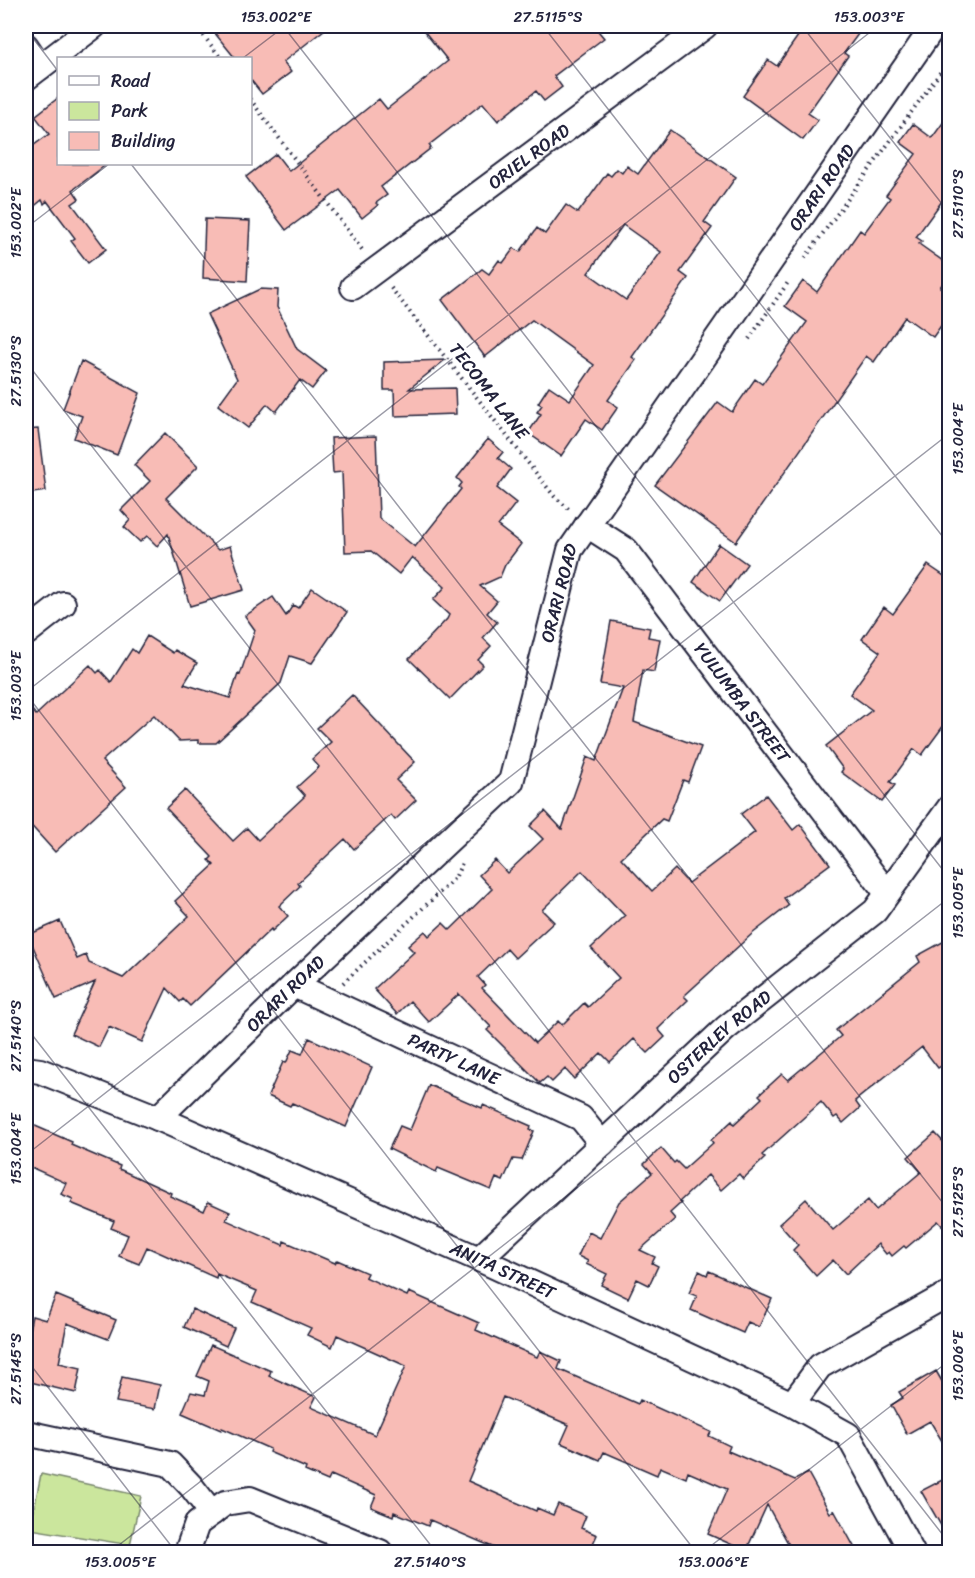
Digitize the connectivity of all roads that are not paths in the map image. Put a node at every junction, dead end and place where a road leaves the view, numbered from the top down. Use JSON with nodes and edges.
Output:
{"nodes":[{"id":1,"x":94,"y":26,"type":"edge"},
{"id":2,"x":705,"y":26,"type":"edge"},
{"id":3,"x":934,"y":26,"type":"edge"},
{"id":4,"x":26,"y":46,"type":"edge"},
{"id":5,"x":33,"y":72,"type":"edge"},
{"id":6,"x":353,"y":287,"type":"dead end"},
{"id":7,"x":580,"y":519,"type":"junction"},
{"id":8,"x":63,"y":604,"type":"dead end"},
{"id":9,"x":26,"y":633,"type":"edge"},
{"id":10,"x":950,"y":807,"type":"edge"},
{"id":11,"x":887,"y":893,"type":"junction"},
{"id":12,"x":294,"y":985,"type":"junction"},
{"id":13,"x":26,"y":1069,"type":"edge"},
{"id":14,"x":158,"y":1118,"type":"junction"},
{"id":15,"x":602,"y":1144,"type":"junction"},
{"id":16,"x":479,"y":1259,"type":"junction"},
{"id":17,"x":950,"y":1293,"type":"edge"},
{"id":18,"x":792,"y":1404,"type":"junction"},
{"id":19,"x":26,"y":1433,"type":"edge"},
{"id":20,"x":212,"y":1513,"type":"junction"},
{"id":21,"x":187,"y":1552,"type":"edge"},
{"id":22,"x":380,"y":1552,"type":"edge"},
{"id":23,"x":912,"y":1552,"type":"edge"}],
"edges":[{"from":1,"to":5,"type":"street"},
{"from":2,"to":6,"type":"street","name":"ORIEL ROAD"},
{"from":3,"to":7,"type":"street","name":"ORARI ROAD"},
{"from":4,"to":5,"type":"street"},
{"from":7,"to":11,"type":"street","name":"YULUMBA STREET"},
{"from":7,"to":12,"type":"street","name":"ORARI ROAD"},
{"from":8,"to":9,"type":"street"},
{"from":10,"to":11,"type":"street","name":"OSTERLEY ROAD"},
{"from":11,"to":15,"type":"street","name":"OSTERLEY ROAD"},
{"from":12,"to":14,"type":"street","name":"ORARI ROAD"},
{"from":12,"to":15,"type":"street","name":"PARTY LANE"},
{"from":13,"to":14,"type":"street","name":"ANITA STREET"},
{"from":14,"to":16,"type":"street","name":"ANITA STREET"},
{"from":15,"to":16,"type":"street","name":"OSTERLEY ROAD"},
{"from":16,"to":18,"type":"street","name":"ANITA STREET"},
{"from":17,"to":18,"type":"street"},
{"from":18,"to":23,"type":"street","name":"ANITA STREET"},
{"from":19,"to":20,"type":"street"},
{"from":20,"to":21,"type":"street"},
{"from":20,"to":22,"type":"street"}]}
